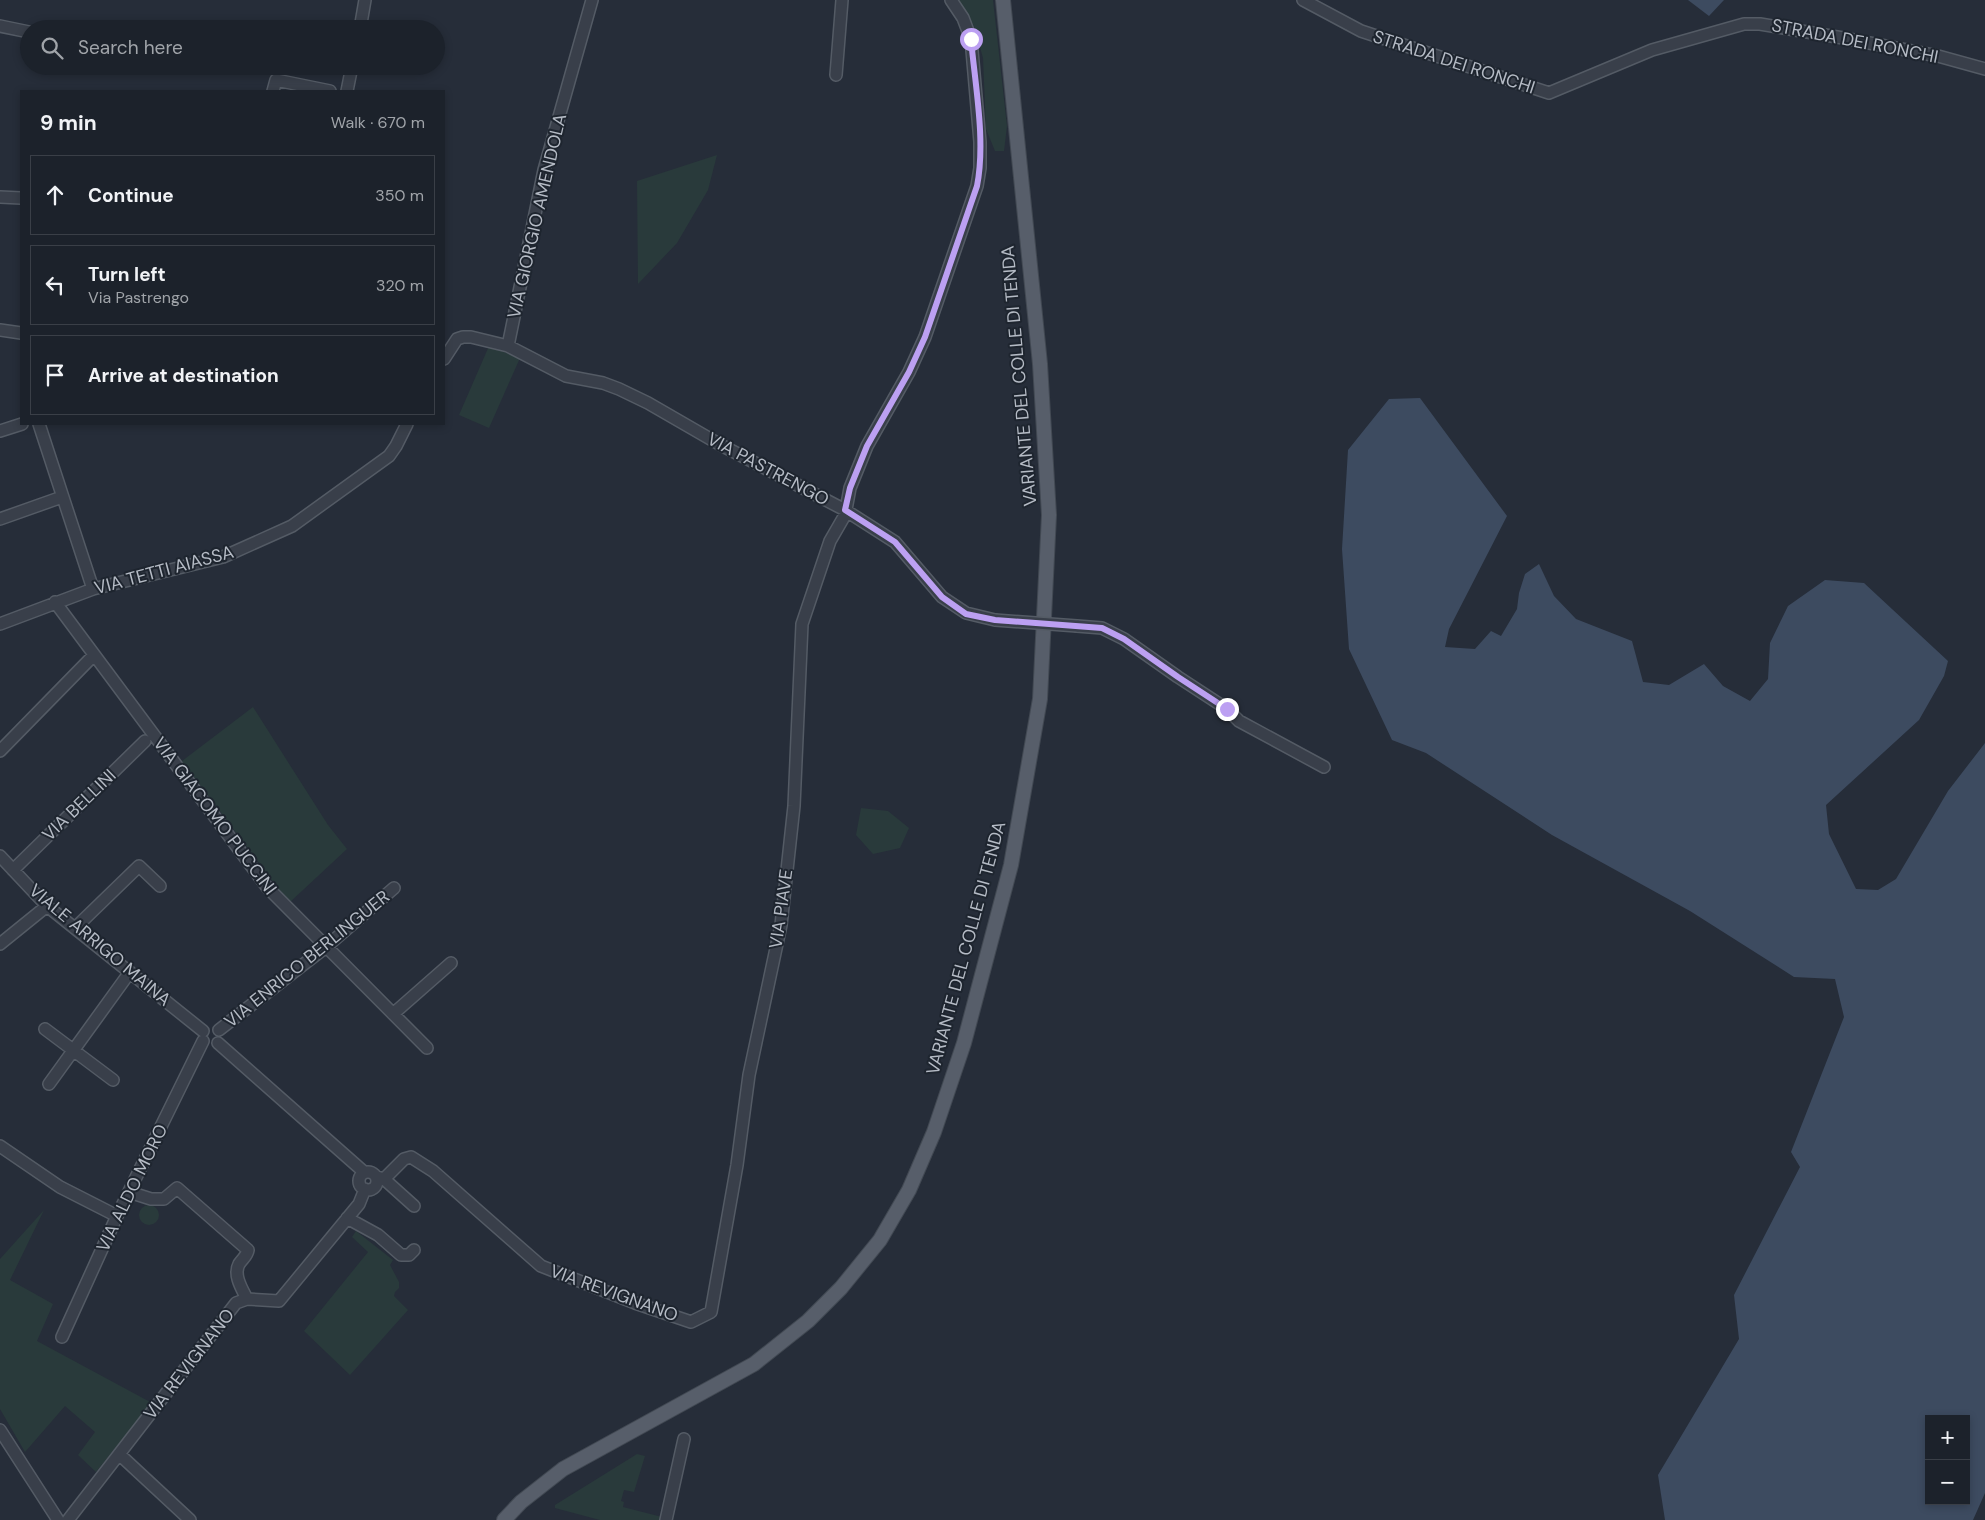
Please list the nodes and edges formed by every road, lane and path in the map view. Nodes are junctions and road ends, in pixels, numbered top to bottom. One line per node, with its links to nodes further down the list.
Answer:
1 (365, 0): 7 (street)
2 (592, 0): 20 (street, VIA GIORGIO AMENDOLA)
3 (842, 0): 12 (street)
4 (950, 0): 27 (street, VIA PIAVE)
5 (1003, 0): 74 (main road, VARIANTE DEL COLLE DI TENDA)
6 (1303, 0): 10 (street, STRADA DEI RONCHI)
7 (362, 20)
8 (0, 26): 9 (street)
9 (20, 30)
10 (1985, 69)
11 (350, 75): 15 (street)
12 (836, 75)
13 (273, 90): 14 (street)
14 (325, 90)
15 (347, 90)
16 (0, 197): 17 (street)
17 (20, 201)
18 (0, 330): 19 (street)
19 (20, 333)
20 (508, 346): 21 (street); 27 (street, VIA PASTRENGO)
21 (445, 357)
22 (20, 425): 25 (street)
23 (39, 425): 26 (street)
24 (406, 425): 29 (street, VIA TETTI AIASSA)
25 (0, 431)
26 (62, 497): 28 (street); 29 (street)
27 (845, 510): 35 (street, VIA PASTRENGO, bridge); 65 (street, VIA PIAVE)
28 (0, 519)
29 (93, 589): 30 (street, VIA TETTI AIASSA)
30 (55, 602): 31 (street, VIA TETTI AIASSA); 32 (street, VIA GIACOMO PUCCINI)
31 (0, 624)
32 (94, 655): 34 (street); 43 (street, VIA GIACOMO PUCCINI)
33 (145, 741): 37 (street, VIA BELLINI)
34 (0, 751)
35 (1324, 767)
36 (0, 856): 37 (street, VIALE ARRIGO MAINA)
37 (13, 870): 40 (street, VIALE ARRIGO MAINA)
38 (160, 886): 41 (street)
39 (394, 888): 43 (street, VIA ENRICO BERLINGUER)
40 (47, 906): 41 (street, VIALE ARRIGO MAINA); 42 (street)
41 (75, 928): 45 (street, VIALE ARRIGO MAINA)
42 (0, 944)
43 (326, 947): 46 (street, VIA GIACOMO PUCCINI); 48 (street, VIA ENRICO BERLINGUER)
44 (451, 963): 46 (street)
45 (130, 972): 49 (street, VIALE ARRIGO MAINA); 52 (street)
46 (393, 1014): 51 (street, VIA GIACOMO PUCCINI)
47 (45, 1029): 52 (street)
48 (219, 1030): 49 (street); 50 (street)
49 (203, 1036): 50 (street); 59 (street, VIA ALDO MORO)
50 (218, 1043): 56 (street)
51 (427, 1048)
52 (74, 1051): 53 (street); 54 (street)
53 (113, 1080)
54 (49, 1084)
55 (0, 1146): 61 (street)
56 (364, 1172): 57 (street); 58 (street)
57 (381, 1178): 58 (street, VIA REVIGNANO); 60 (street); 65 (street, VIA REVIGNANO)
58 (365, 1189): 62 (street, VIA REVIGNANO)
59 (129, 1192): 61 (street, VIA ALDO MORO); 64 (street)
60 (414, 1206)
61 (117, 1216): 66 (street, VIA ALDO MORO)
62 (347, 1218): 63 (street); 64 (street, VIA REVIGNANO)
63 (414, 1250)
64 (247, 1299): 70 (street, VIA REVIGNANO)
65 (711, 1312)
66 (62, 1337)
67 (0, 1430): 69 (street)
68 (684, 1439): 75 (street)
69 (4, 1446): 71 (street)
70 (119, 1454): 72 (street, VIA REVIGNANO); 73 (street)
71 (58, 1520)
72 (68, 1520)
73 (190, 1520)
74 (504, 1520)
75 (666, 1520)

